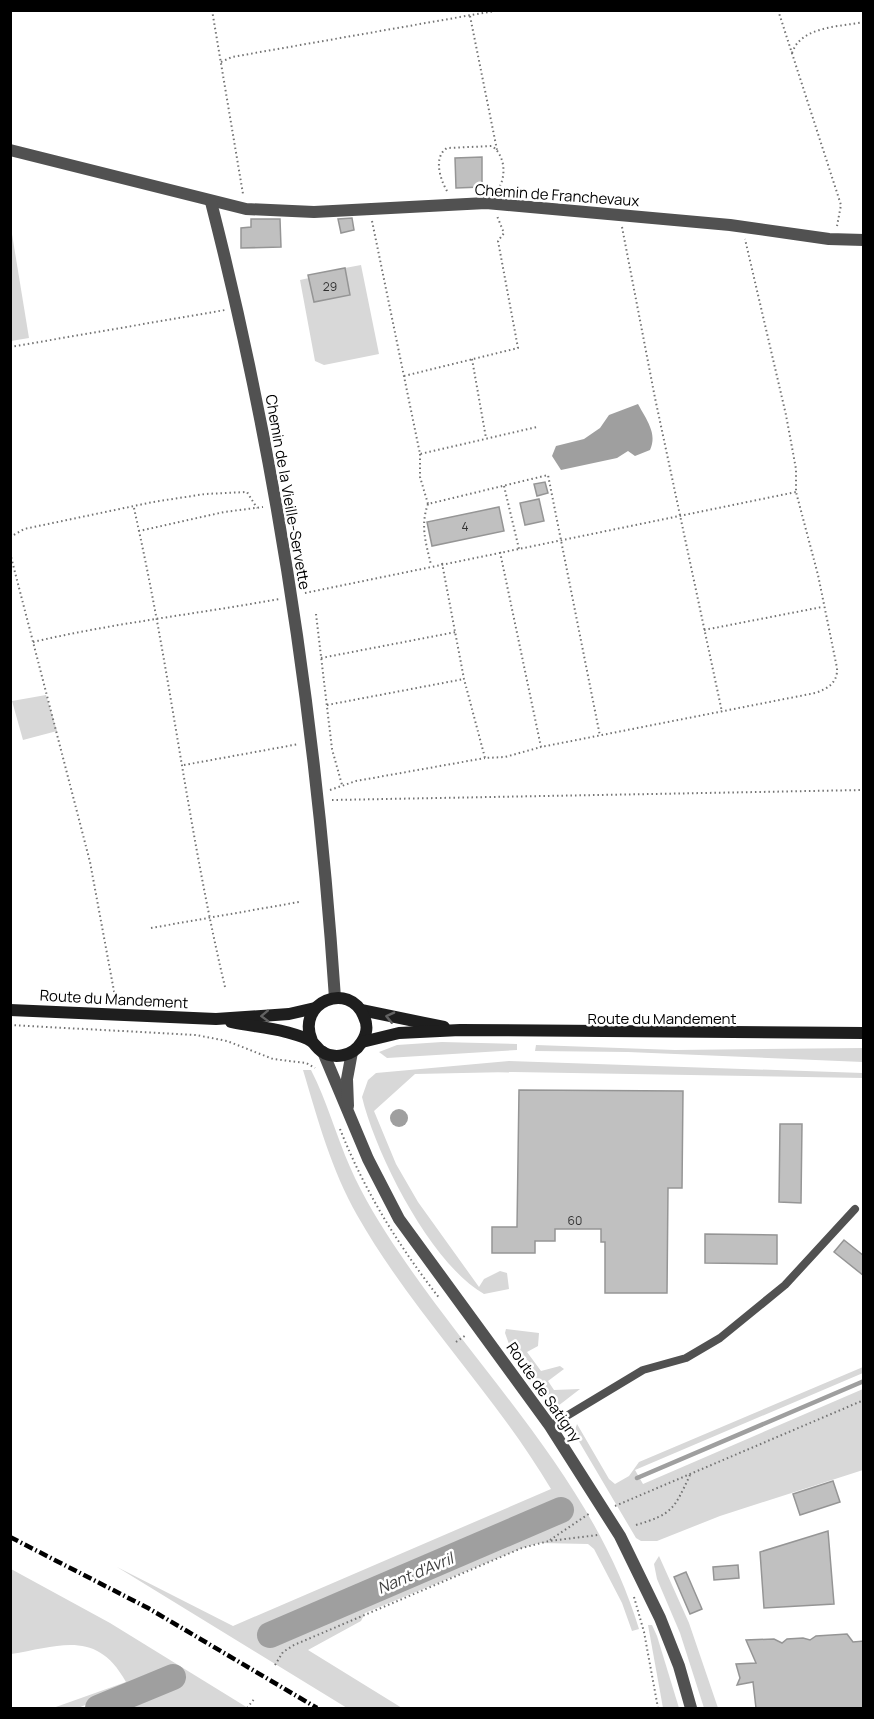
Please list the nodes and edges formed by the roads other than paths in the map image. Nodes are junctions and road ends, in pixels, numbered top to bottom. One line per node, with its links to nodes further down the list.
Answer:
1 (10, 150): 2 (street)
2 (212, 202): 3 (street, Chemin de Franchevaux); 4 (street, Chemin de la Vieille-Servette)
3 (864, 240)
4 (335, 998): 5 (main road); 7 (main road)
5 (315, 1008): 8 (main road, Route du Mandement, one-way to 8); 11 (main road)
6 (10, 1010): 8 (main road, Route du Mandement)
7 (362, 1010): 9 (main road, Route du Mandement, one-way to 7); 12 (main road)
8 (216, 1019): 11 (main road, Route du Mandement)
9 (460, 1030): 10 (main road, Route du Mandement); 12 (main road, Route du Mandement)
10 (864, 1033)
11 (312, 1041): 13 (main road)
12 (362, 1042): 14 (main road)
13 (323, 1052): 14 (main road); 15 (street, Route de Satigny)
14 (352, 1052): 15 (street, Route de Satigny)
15 (348, 1107): 17 (street, Route de Satigny)
16 (855, 1209): 17 (lane)
17 (550, 1426): 18 (street, Route de Satigny)
18 (691, 1708)

